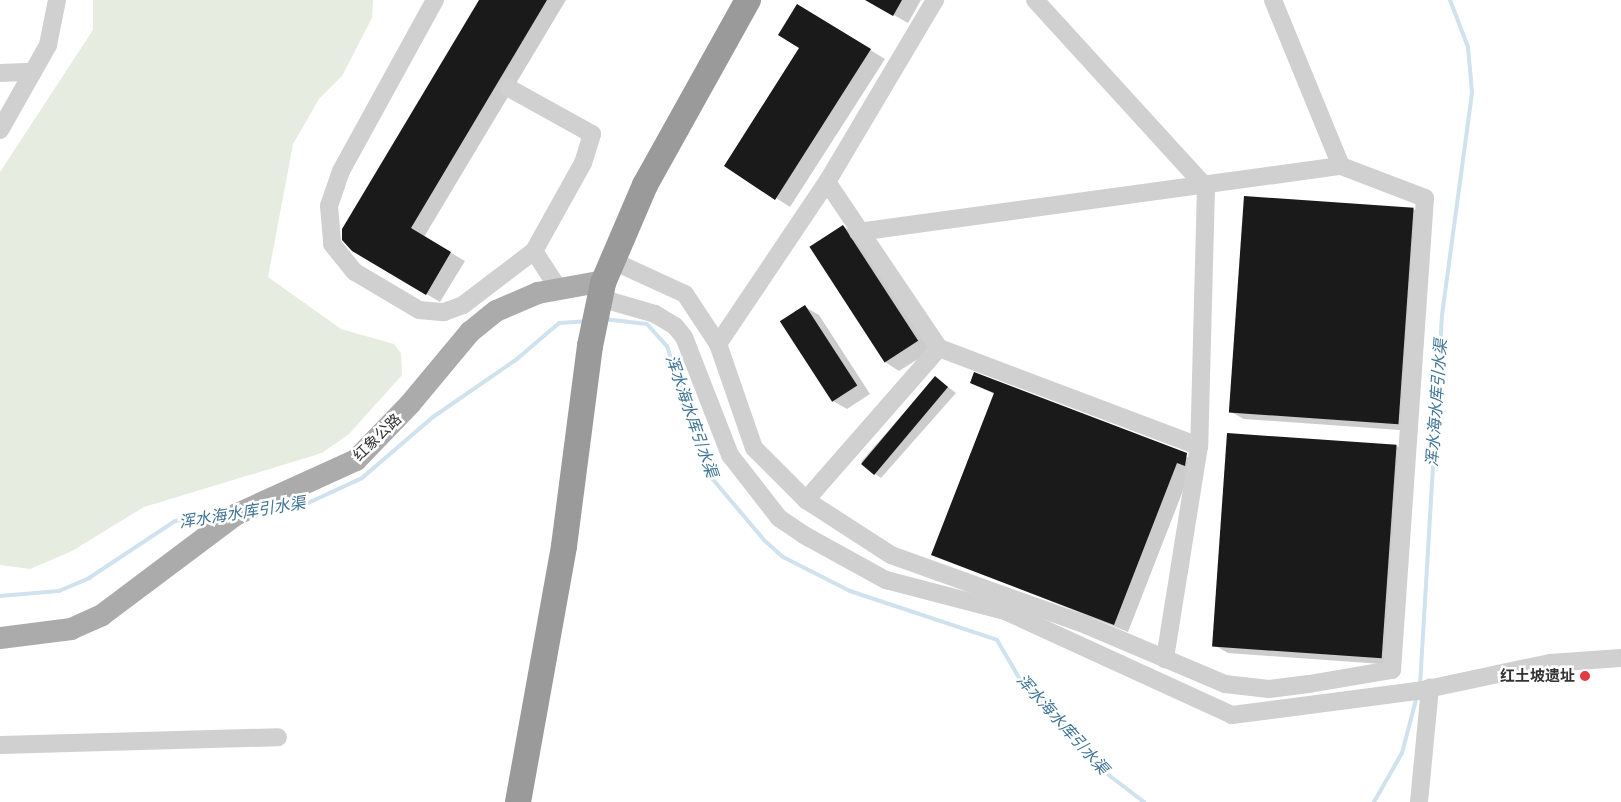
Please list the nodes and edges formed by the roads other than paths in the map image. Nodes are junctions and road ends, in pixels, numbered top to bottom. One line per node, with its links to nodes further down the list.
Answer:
1 (57, 0): 7 (street)
2 (435, 0): 15 (street)
3 (748, 0): 16 (highway)
4 (935, 0): 12 (street)
5 (1035, 0): 13 (street)
6 (1273, 0): 11 (street)
7 (33, 72): 8 (street); 10 (street)
8 (0, 73)
9 (509, 88): 15 (street)
10 (2, 120)
11 (1341, 166): 13 (street); 24 (street)
12 (827, 182): 14 (street); 18 (street)
13 (1206, 187): 14 (street); 20 (street)
14 (858, 232): 19 (street)
15 (534, 251): 17 (street)
16 (603, 287): 17 (main road, 红象公路); 18 (street); 25 (street); 28 (highway)
17 (558, 288): 22 (main road, 红象公路)
18 (718, 344): 21 (street)
19 (939, 348): 20 (street); 21 (street)
20 (1199, 446): 24 (street)
21 (806, 500): 24 (street)
22 (0, 638)
23 (1621, 658): 25 (street)
24 (1165, 659)
25 (1417, 691): 29 (street)
26 (278, 737): 27 (street)
27 (0, 745)
28 (518, 802)
29 (1419, 802)

